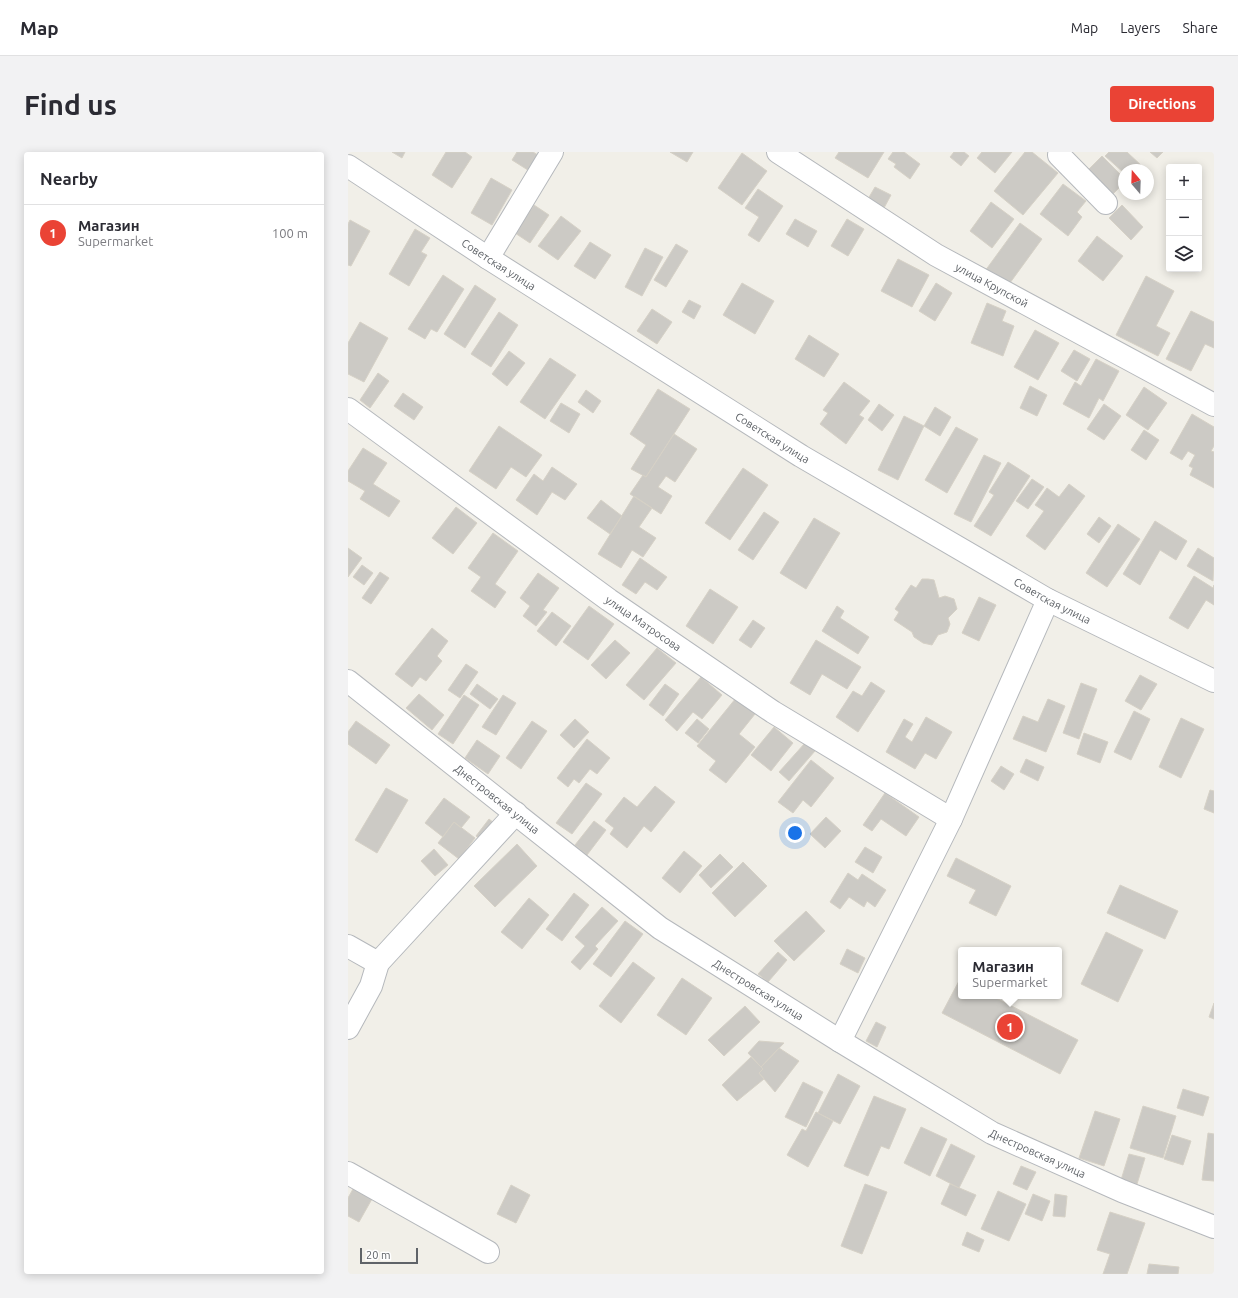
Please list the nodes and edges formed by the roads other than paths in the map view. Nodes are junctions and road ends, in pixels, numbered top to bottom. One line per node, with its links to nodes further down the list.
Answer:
1 (552, 152): 6 (street)
2 (778, 152): 7 (street, улица Крупской)
3 (1058, 153): 5 (street)
4 (348, 166): 6 (street, Советская улица)
5 (1106, 203)
6 (488, 258): 9 (street, Советская улица)
7 (1214, 405)
8 (348, 409): 13 (street, улица Матросова)
9 (1048, 600): 11 (street, Советская улица); 13 (street)
10 (348, 681): 12 (street, Днестровская улица)
11 (1214, 681)
12 (516, 813): 15 (street); 17 (street, Днестровская улица)
13 (952, 819): 17 (street)
14 (348, 946): 15 (street)
15 (378, 963): 16 (street)
16 (348, 1028)
17 (840, 1042): 19 (street, Днестровская улица)
18 (348, 1173): 20 (street)
19 (1214, 1226)
20 (488, 1252)

